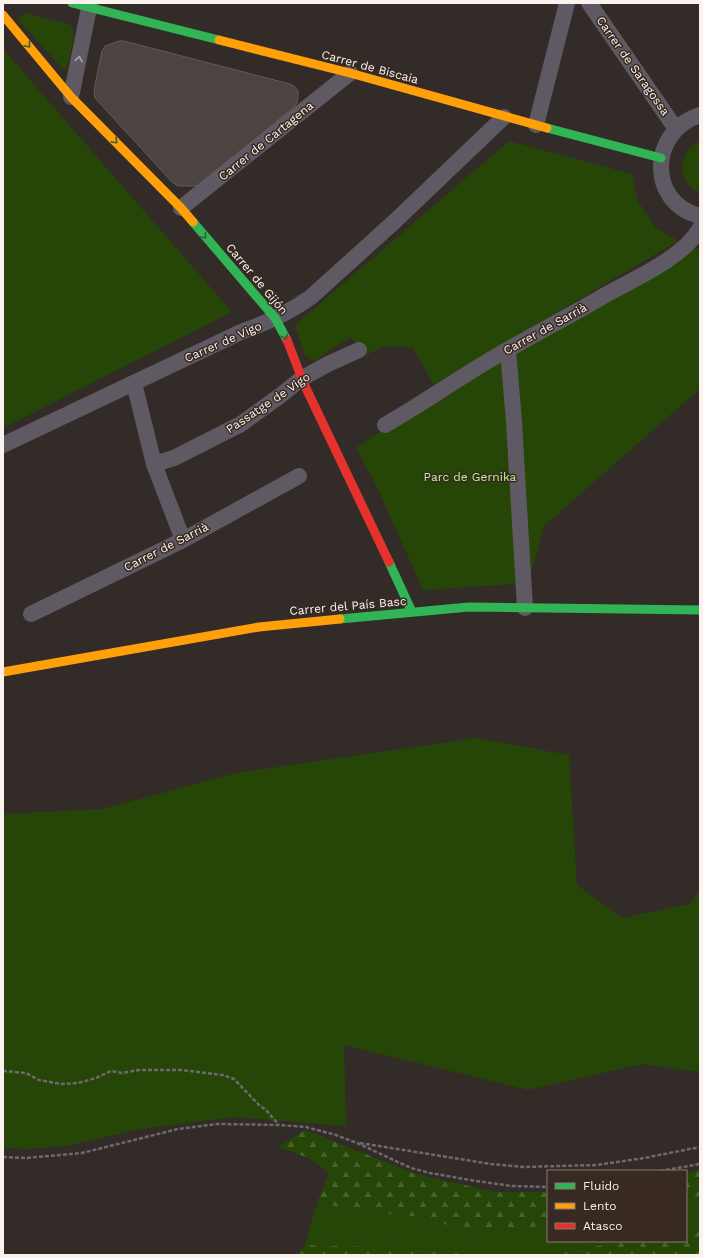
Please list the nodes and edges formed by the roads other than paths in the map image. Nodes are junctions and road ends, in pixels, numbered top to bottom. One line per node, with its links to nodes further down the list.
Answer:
1 (72, 3): 4 (street, Carrer de Biscaia)
2 (567, 3): 10 (street)
3 (589, 3): 11 (street, Carrer de Saragossa)
4 (90, 5): 6 (street, Carrer de Biscaia); 7 (street, one-way to 4)
5 (3, 15): 7 (street, Carrer de Gijón, one-way to 7)
6 (350, 73): 9 (street, Carrer de Biscaia); 13 (street, Carrer de Cartagena)
7 (71, 97): 13 (street, Carrer de Gijón, one-way to 13)
8 (700, 112): 11 (street)
9 (504, 117): 10 (street, Carrer de Biscaia); 16 (street, Carrer de Vigo)
10 (536, 125): 12 (street, Carrer de Biscaia)
11 (676, 129): 12 (street)
12 (661, 158): 14 (street)
13 (181, 208): 16 (street, Carrer de Gijón, one-way to 16)
14 (700, 216)
15 (698, 236): 18 (street, Carrer de Sarrià)
16 (275, 318): 19 (street, Carrer de Gijón, one-way to 19); 20 (street, Carrer de Vigo)
17 (359, 350): 19 (street, Passatge de Vigo)
18 (508, 350): 21 (street, Carrer de Sarrià); 26 (street)
19 (301, 379): 23 (street, Passatge de Vigo); 28 (street, Carrer de Gijón)
20 (134, 383): 22 (street, Carrer de Vigo); 23 (street)
21 (385, 425)
22 (3, 445)
23 (154, 464): 25 (street)
24 (299, 476): 25 (street, Carrer de Sarrià)
25 (183, 540): 29 (street, Carrer de Sarrià)
26 (525, 608): 27 (street, Carrer del País Basc); 28 (street, Carrer del País Basc)
27 (700, 610)
28 (412, 612): 30 (street, Carrer del País Basc)
29 (31, 614)
30 (3, 672)

